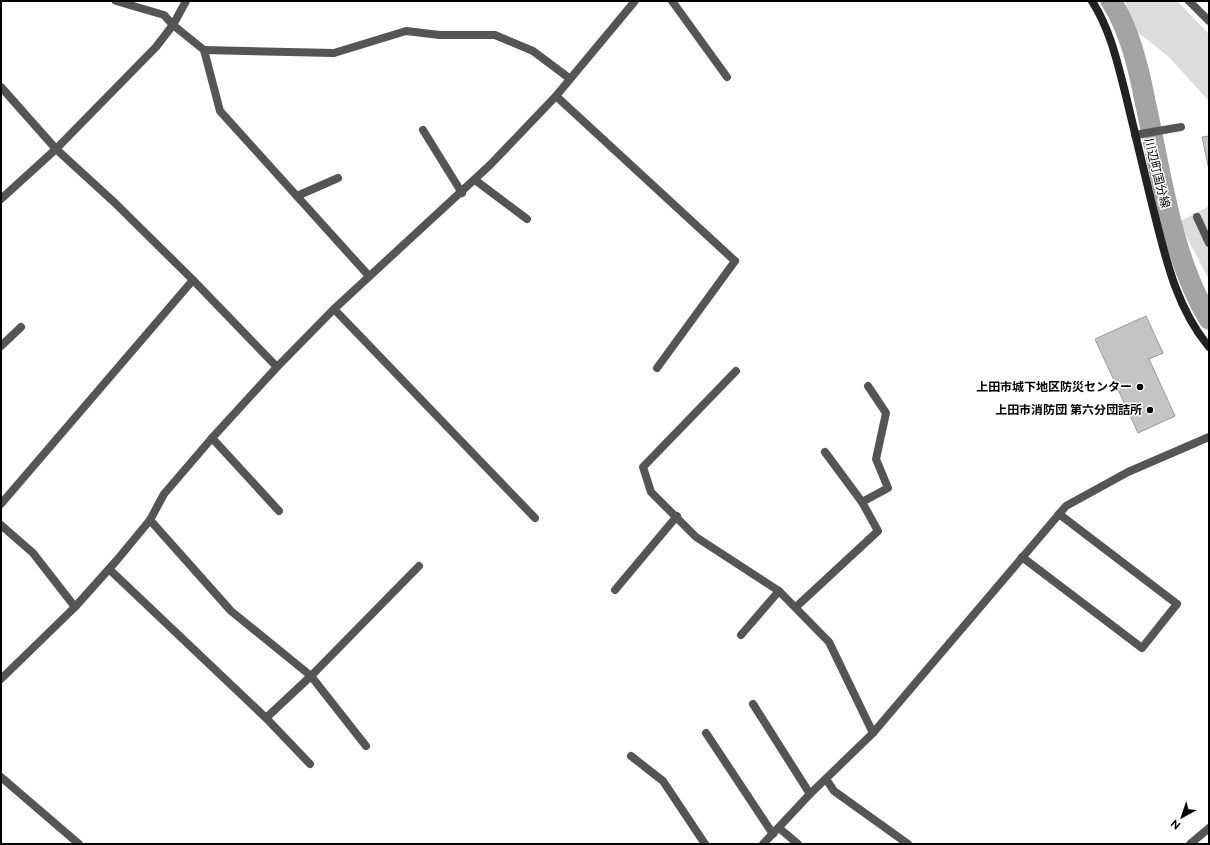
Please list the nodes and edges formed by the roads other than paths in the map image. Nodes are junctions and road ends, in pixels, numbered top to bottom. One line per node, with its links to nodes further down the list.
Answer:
1 (116, 1): 8 (street)
2 (186, 1): 8 (street)
3 (635, 1): 11 (street)
4 (672, 1): 10 (street)
5 (1092, 1): 16 (street, 川辺町国分線)
6 (1189, 1): 7 (street)
7 (1209, 21)
8 (173, 25): 9 (street); 17 (street)
9 (204, 50): 11 (street); 21 (street)
10 (727, 77)
11 (569, 78): 13 (street)
12 (1, 87): 17 (street)
13 (556, 96): 19 (street); 33 (street)
14 (1180, 127): 16 (street)
15 (423, 130): 20 (street)
16 (1135, 135): 31 (street, 川辺町国分線)
17 (56, 149): 22 (street); 27 (street)
18 (338, 178): 21 (street)
19 (475, 180): 20 (street); 24 (street)
20 (462, 193): 26 (street)
21 (296, 196): 26 (street)
22 (1, 199)
23 (1197, 217): 25 (street)
24 (527, 220)
25 (1209, 243)
26 (370, 276): 28 (street)
27 (193, 280): 32 (street); 40 (street)
28 (334, 309): 32 (street); 44 (street)
29 (21, 327): 30 (street)
30 (1, 346)
31 (1209, 346)
32 (277, 367): 37 (street)
33 (657, 368)
34 (736, 371): 43 (street)
35 (868, 386): 39 (street)
36 (1209, 437): 42 (street)
37 (212, 438): 41 (street); 45 (street)
38 (825, 452): 39 (street)
39 (862, 502): 53 (street)
40 (1, 504)
41 (279, 511)
42 (1059, 514): 47 (street); 47 (street)
43 (677, 516): 50 (street); 51 (street)
44 (535, 518)
45 (150, 520): 49 (street); 55 (street)
46 (1, 525): 52 (street)
47 (1022, 558): 60 (street)
48 (419, 566): 55 (street)
49 (109, 569): 52 (street); 58 (street)
50 (615, 590)
51 (779, 591): 53 (street); 54 (street)
52 (75, 607): 56 (street)
53 (796, 607): 60 (street)
54 (741, 635)
55 (311, 676): 58 (street); 61 (street)
56 (1, 680)
57 (753, 704): 66 (street)
58 (266, 718): 63 (street)
59 (706, 733): 68 (street)
60 (873, 734): 65 (street)
61 (366, 746)
62 (631, 756): 70 (street)
63 (310, 764)
64 (1, 777): 69 (street)
65 (826, 779): 66 (street); 73 (street)
66 (810, 794): 68 (street)
67 (1209, 828): 74 (street)
68 (776, 831): 71 (street); 72 (street)
69 (79, 844)
70 (705, 844)
71 (763, 844)
72 (798, 844)
73 (908, 844)
74 (1190, 844)

